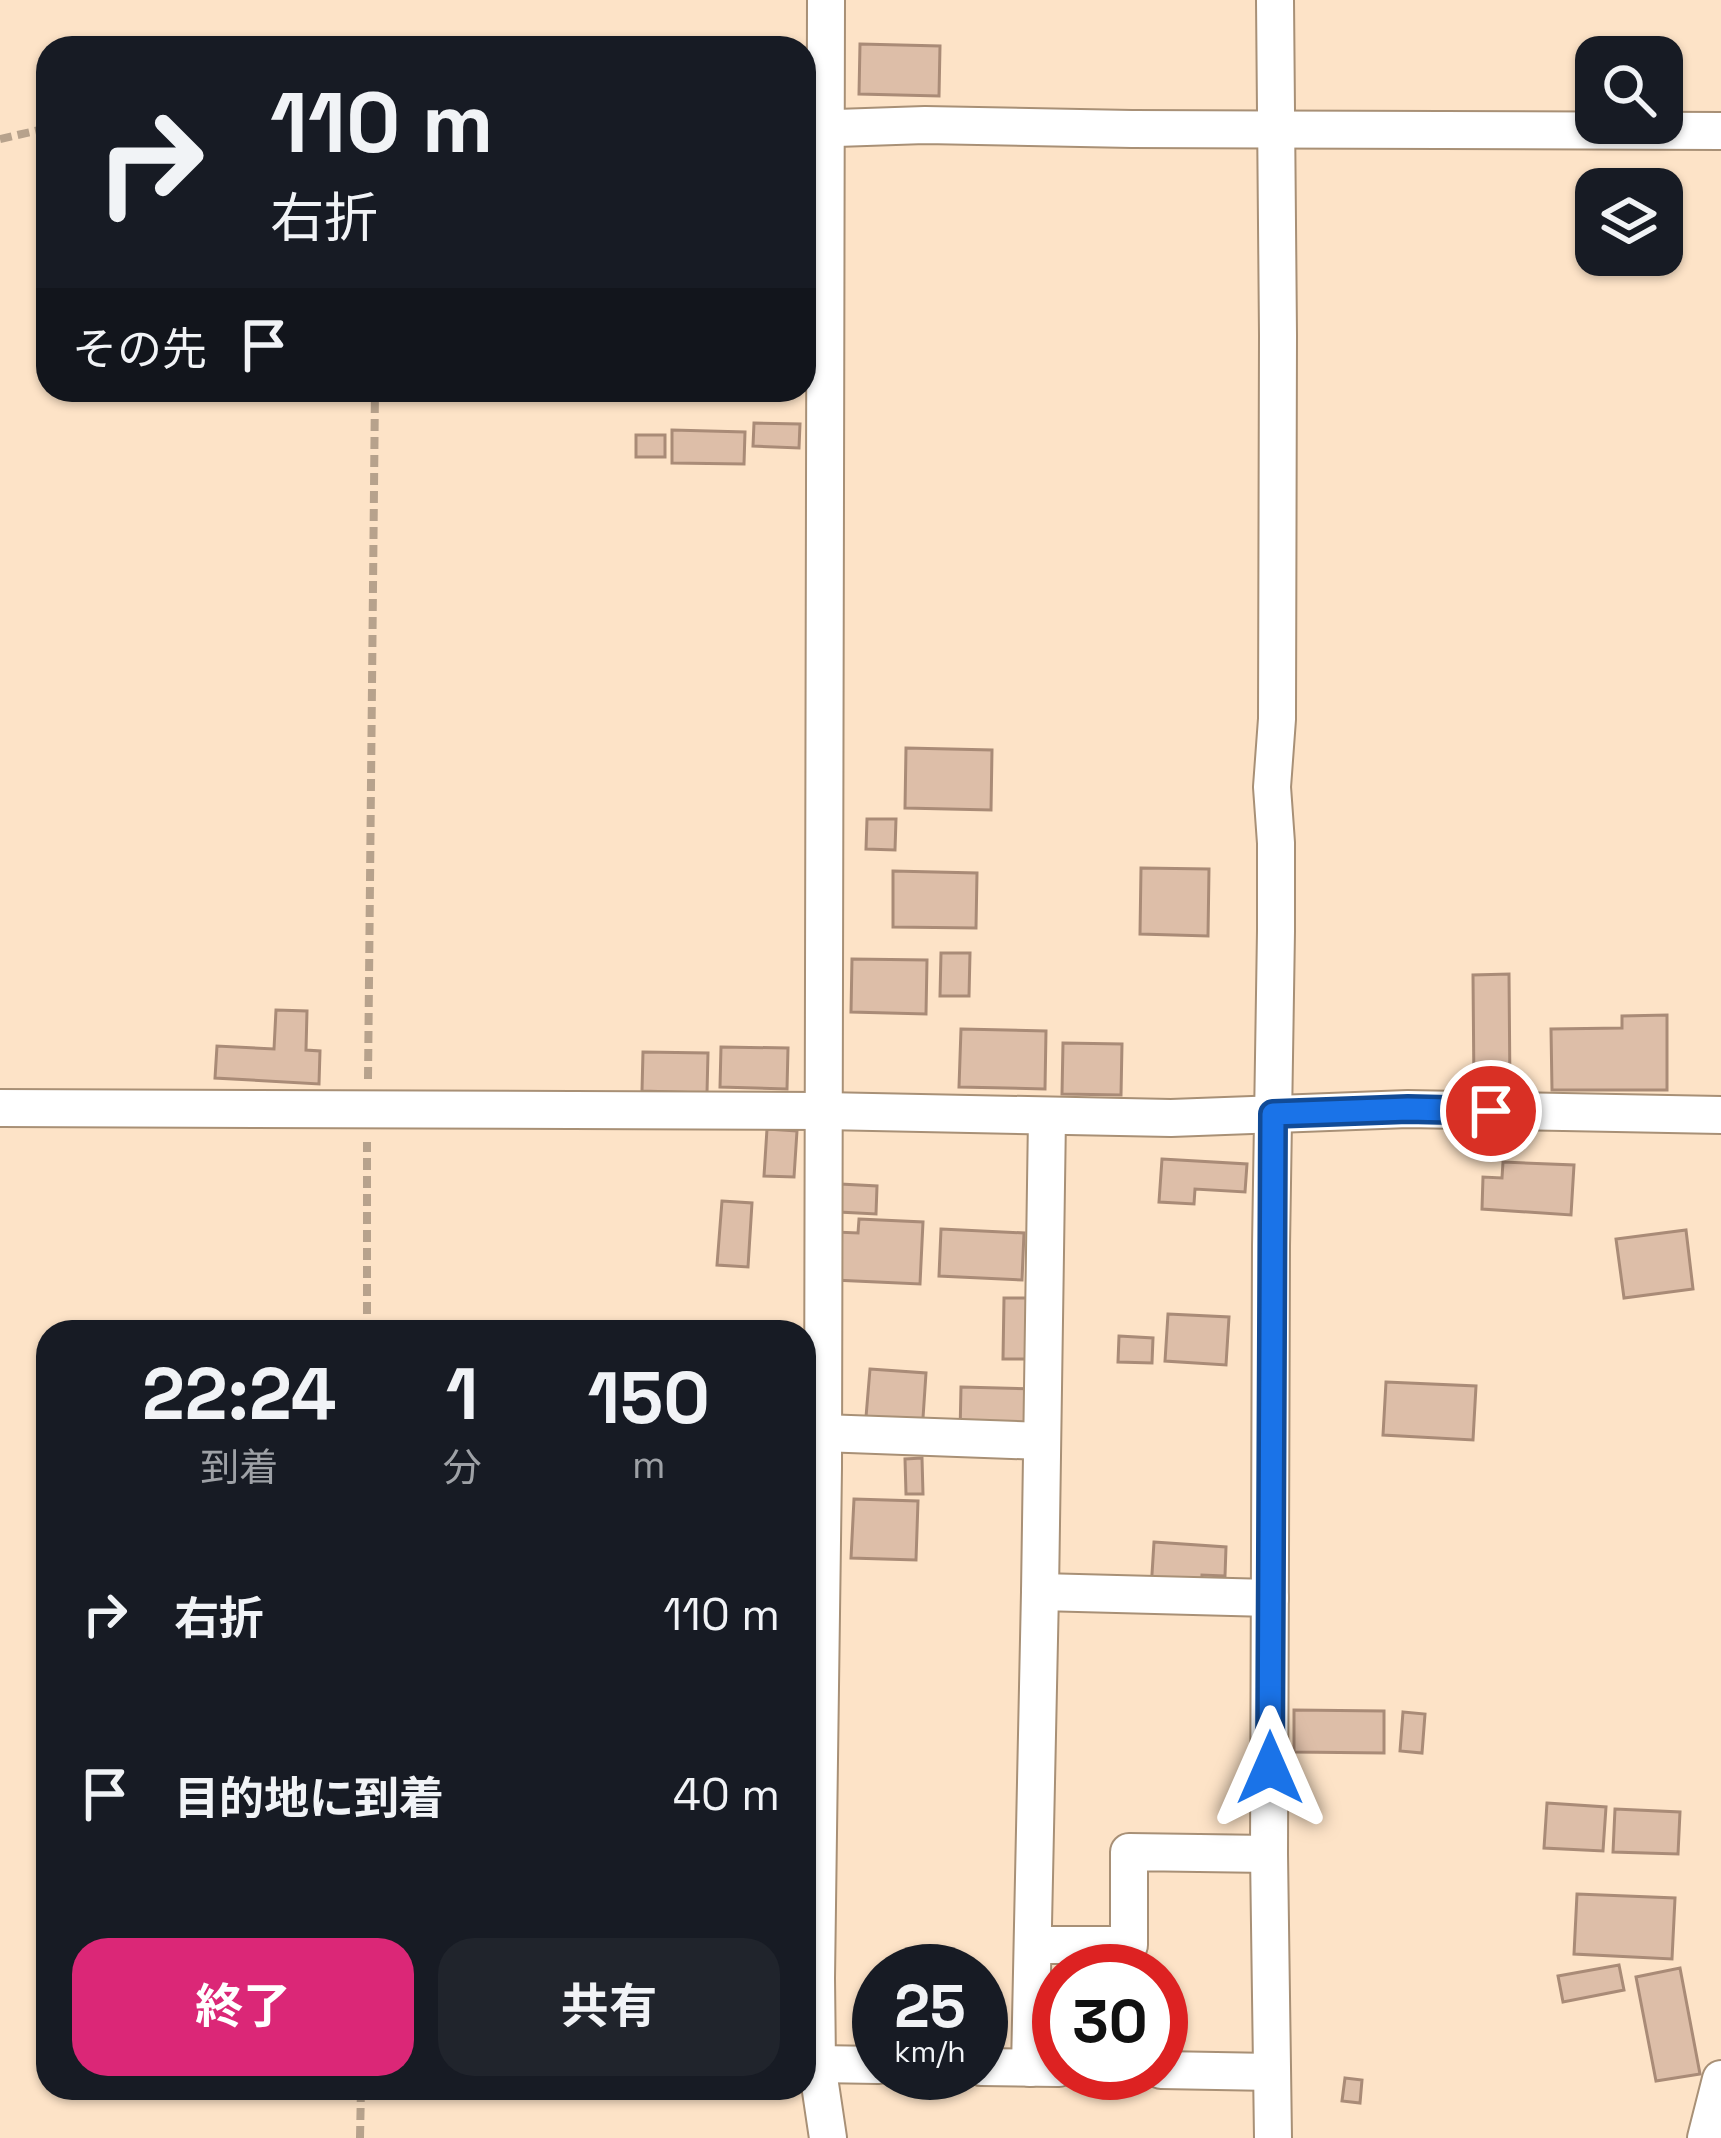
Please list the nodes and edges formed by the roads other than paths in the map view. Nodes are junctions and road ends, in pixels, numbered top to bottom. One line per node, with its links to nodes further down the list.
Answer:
1 (826, 0): 4 (street)
2 (1275, 0): 3 (street)
3 (1276, 128): 4 (street); 5 (street); 8 (street)
4 (816, 129): 7 (street)
5 (1721, 131)
6 (0, 1108): 7 (street)
7 (824, 1111): 10 (street); 11 (street)
8 (1273, 1114): 9 (street); 10 (street); 14 (street)
9 (1721, 1115)
10 (1047, 1117): 12 (street)
11 (822, 1433): 12 (street); 16 (street)
12 (1042, 1441): 13 (street)
13 (1040, 1592): 14 (street); 17 (street)
14 (1270, 1598): 15 (street)
15 (1269, 1854): 18 (street); 23 (street)
16 (816, 1900)
17 (1034, 1944)
18 (1129, 1944)
19 (816, 2021): 20 (street)
20 (817, 2064): 21 (street); 25 (street)
21 (852, 2065)
22 (1188, 2070): 23 (street)
23 (1272, 2072): 26 (street)
24 (1721, 2079): 27 (street)
25 (828, 2138)
26 (1273, 2138)
27 (1706, 2138)

